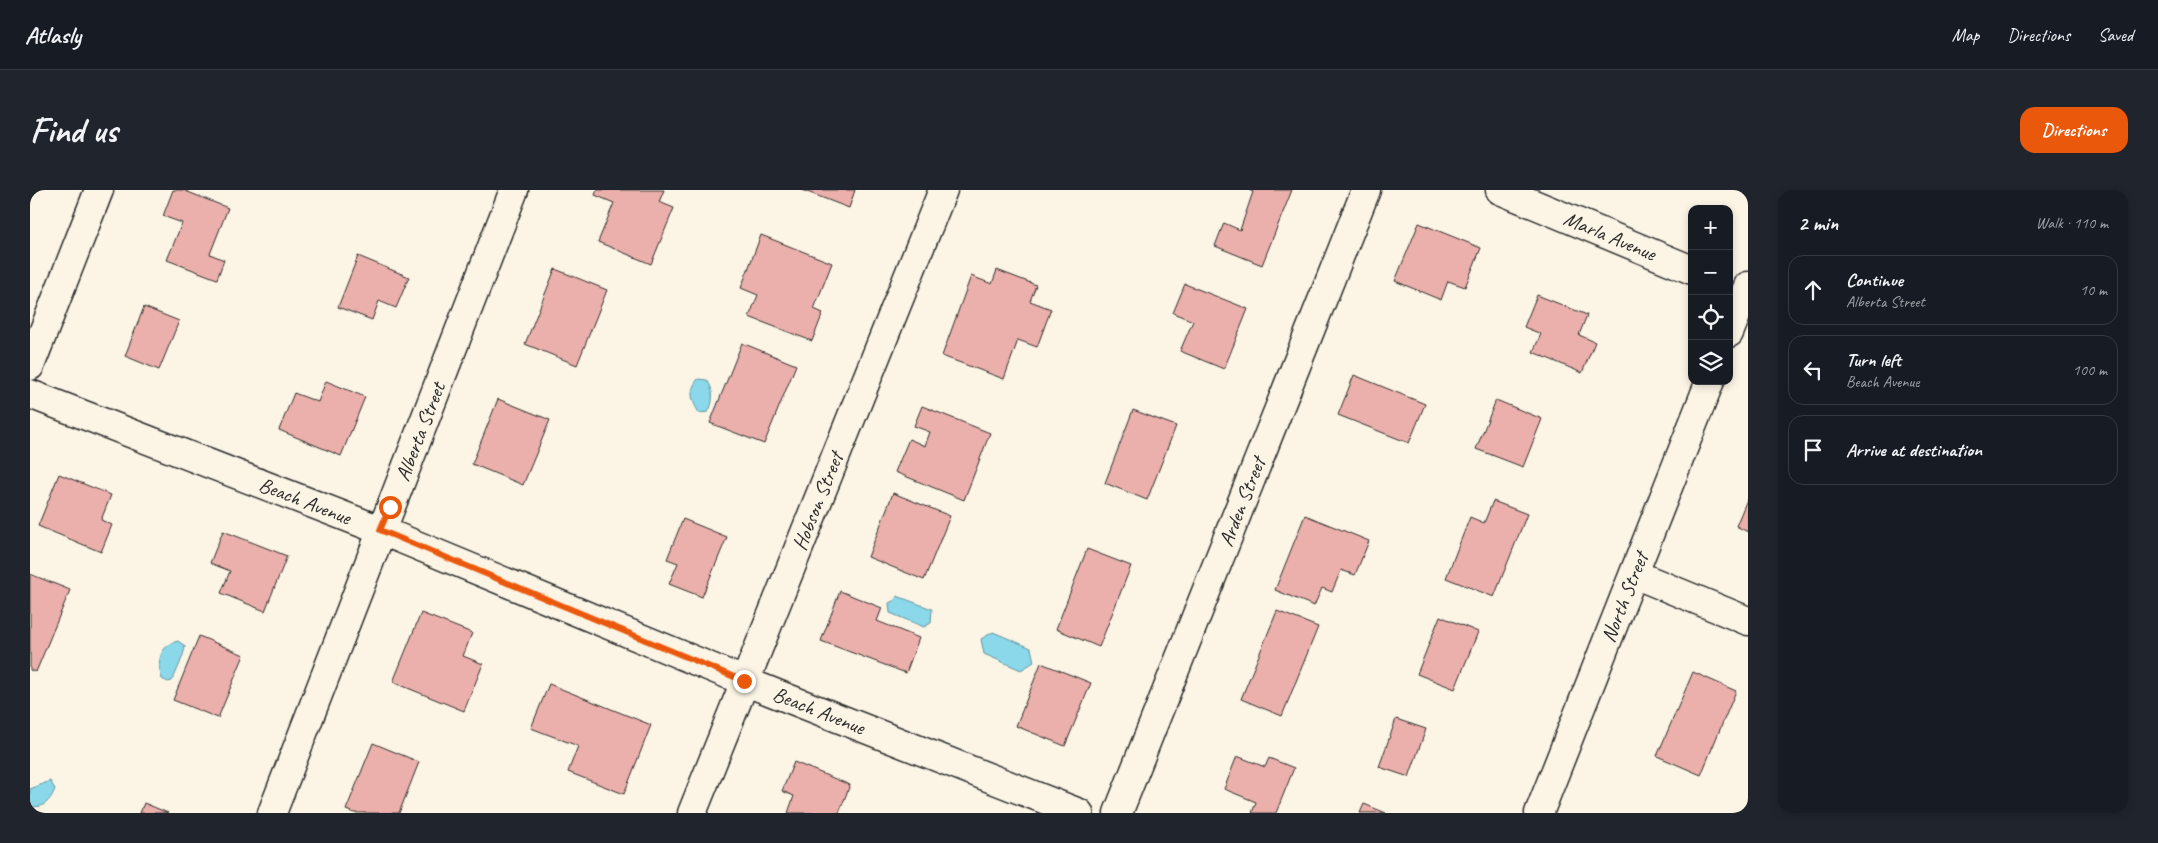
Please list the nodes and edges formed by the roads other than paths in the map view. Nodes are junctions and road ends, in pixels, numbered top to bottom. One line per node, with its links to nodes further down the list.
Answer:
1 (99, 190): 9 (street)
2 (514, 190): 12 (street, Alberta Street)
3 (943, 190): 15 (street, Hobson Street)
4 (1366, 190): 19 (street, Arden Street)
5 (1500, 190): 6 (street, Marla Avenue)
6 (1688, 268)
7 (1741, 288): 8 (street)
8 (1733, 318)
9 (30, 366)
10 (1708, 385): 13 (street, North Street)
11 (30, 394): 12 (street, Beach Avenue)
12 (380, 530): 15 (street, Beach Avenue); 16 (street, Alberta Street)
13 (1634, 574): 14 (street); 20 (street, North Street)
14 (1748, 621)
15 (744, 681): 17 (street, Hobson Street); 18 (street, Beach Avenue)
16 (272, 813)
17 (692, 813)
18 (1079, 813)
19 (1118, 813)
20 (1539, 813)

